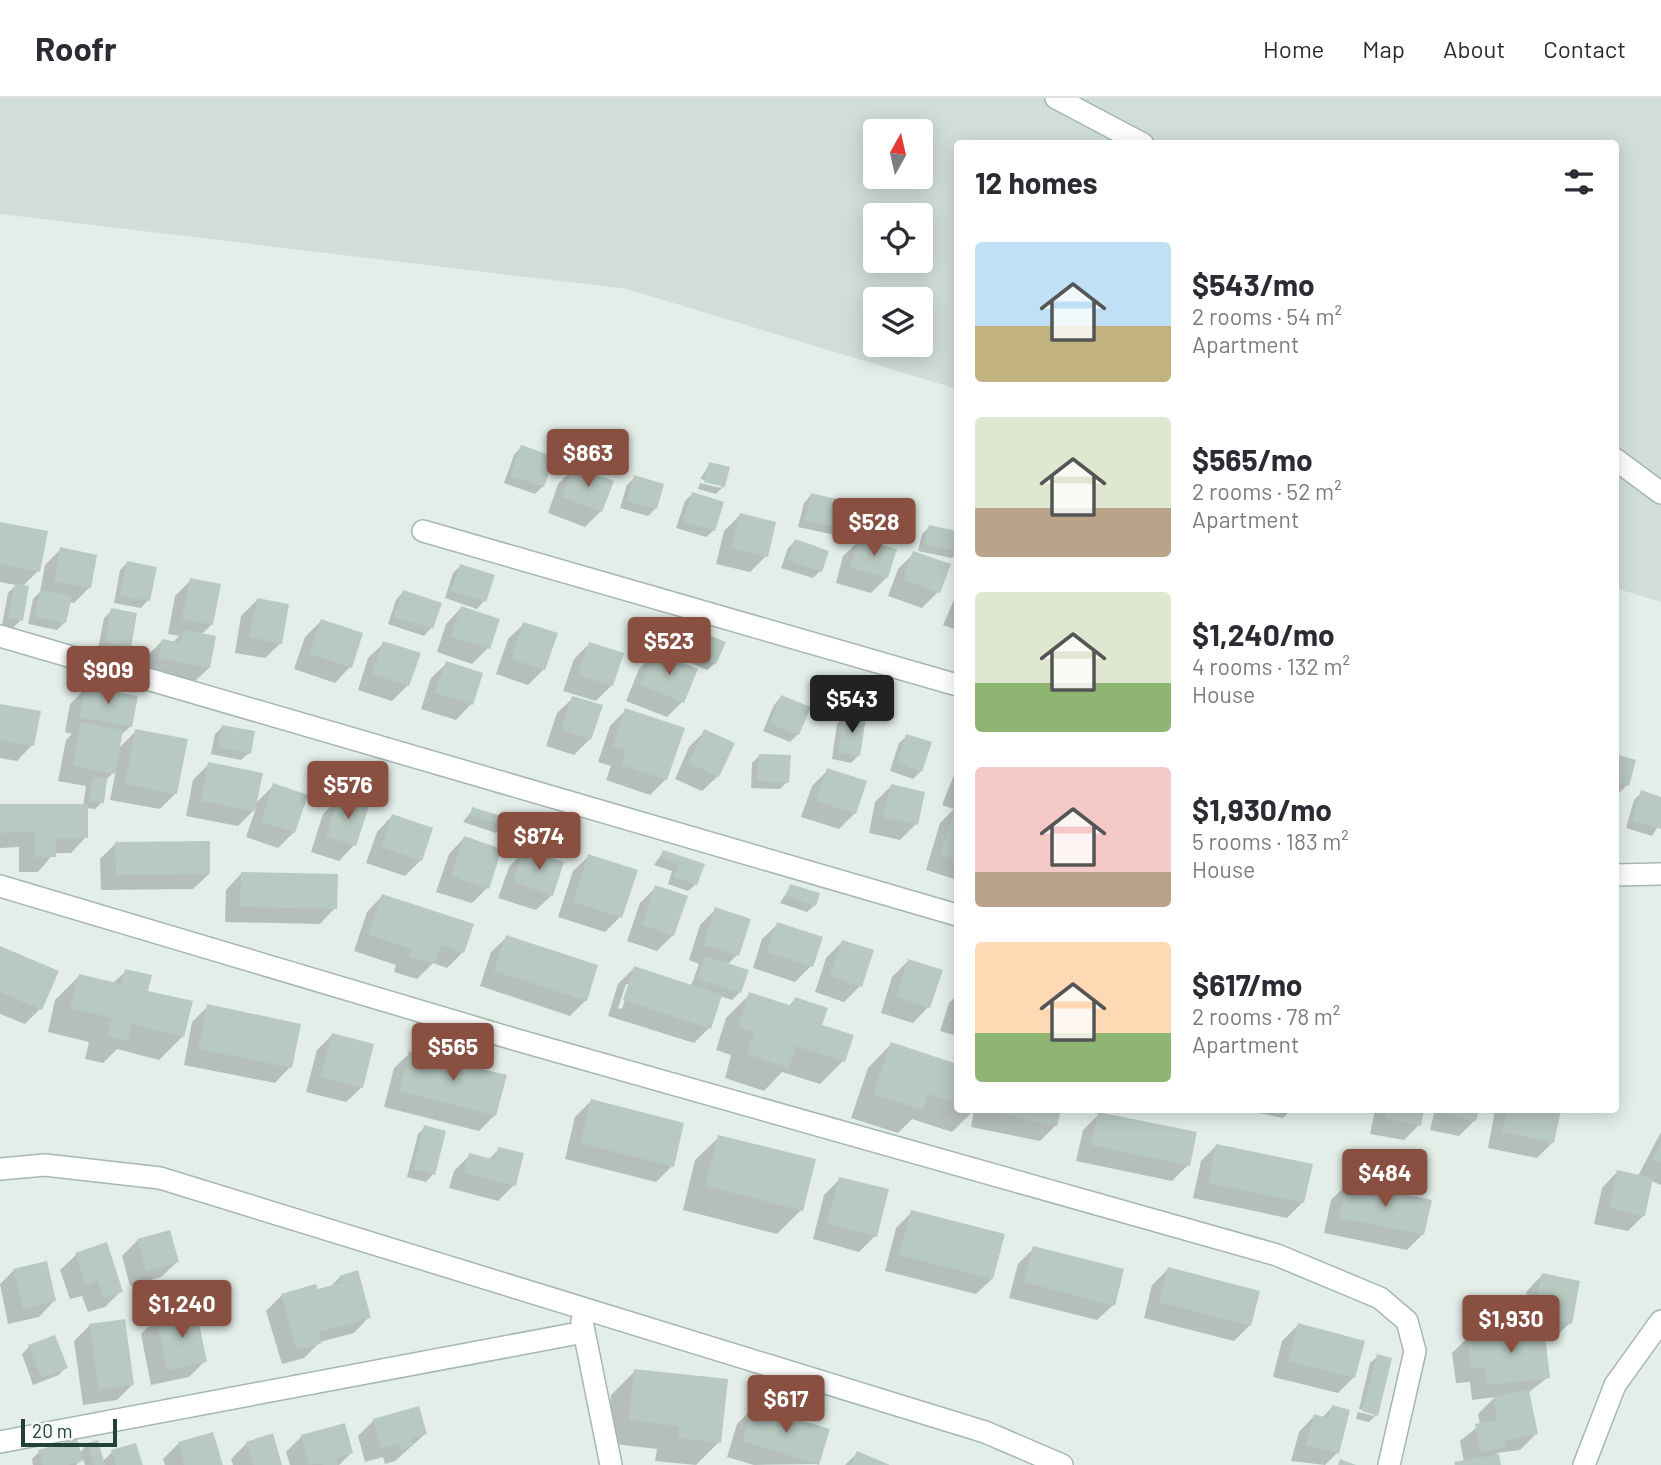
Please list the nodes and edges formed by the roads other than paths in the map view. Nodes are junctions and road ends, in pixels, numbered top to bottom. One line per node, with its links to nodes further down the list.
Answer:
1 (1056, 98): 2 (street)
2 (1135, 140)
3 (1619, 462): 4 (street)
4 (1661, 493)
5 (423, 531): 7 (street)
6 (0, 636): 11 (street)
7 (954, 684)
8 (1661, 874): 9 (street)
9 (1619, 875)
10 (0, 886): 19 (street)
11 (954, 914)
12 (0, 1169): 13 (street)
13 (579, 1308): 15 (street); 18 (street)
14 (1661, 1321): 20 (street)
15 (584, 1332): 16 (street); 17 (street)
16 (0, 1442)
17 (611, 1465)
18 (1062, 1465)
19 (1389, 1465)
20 (1584, 1465)

